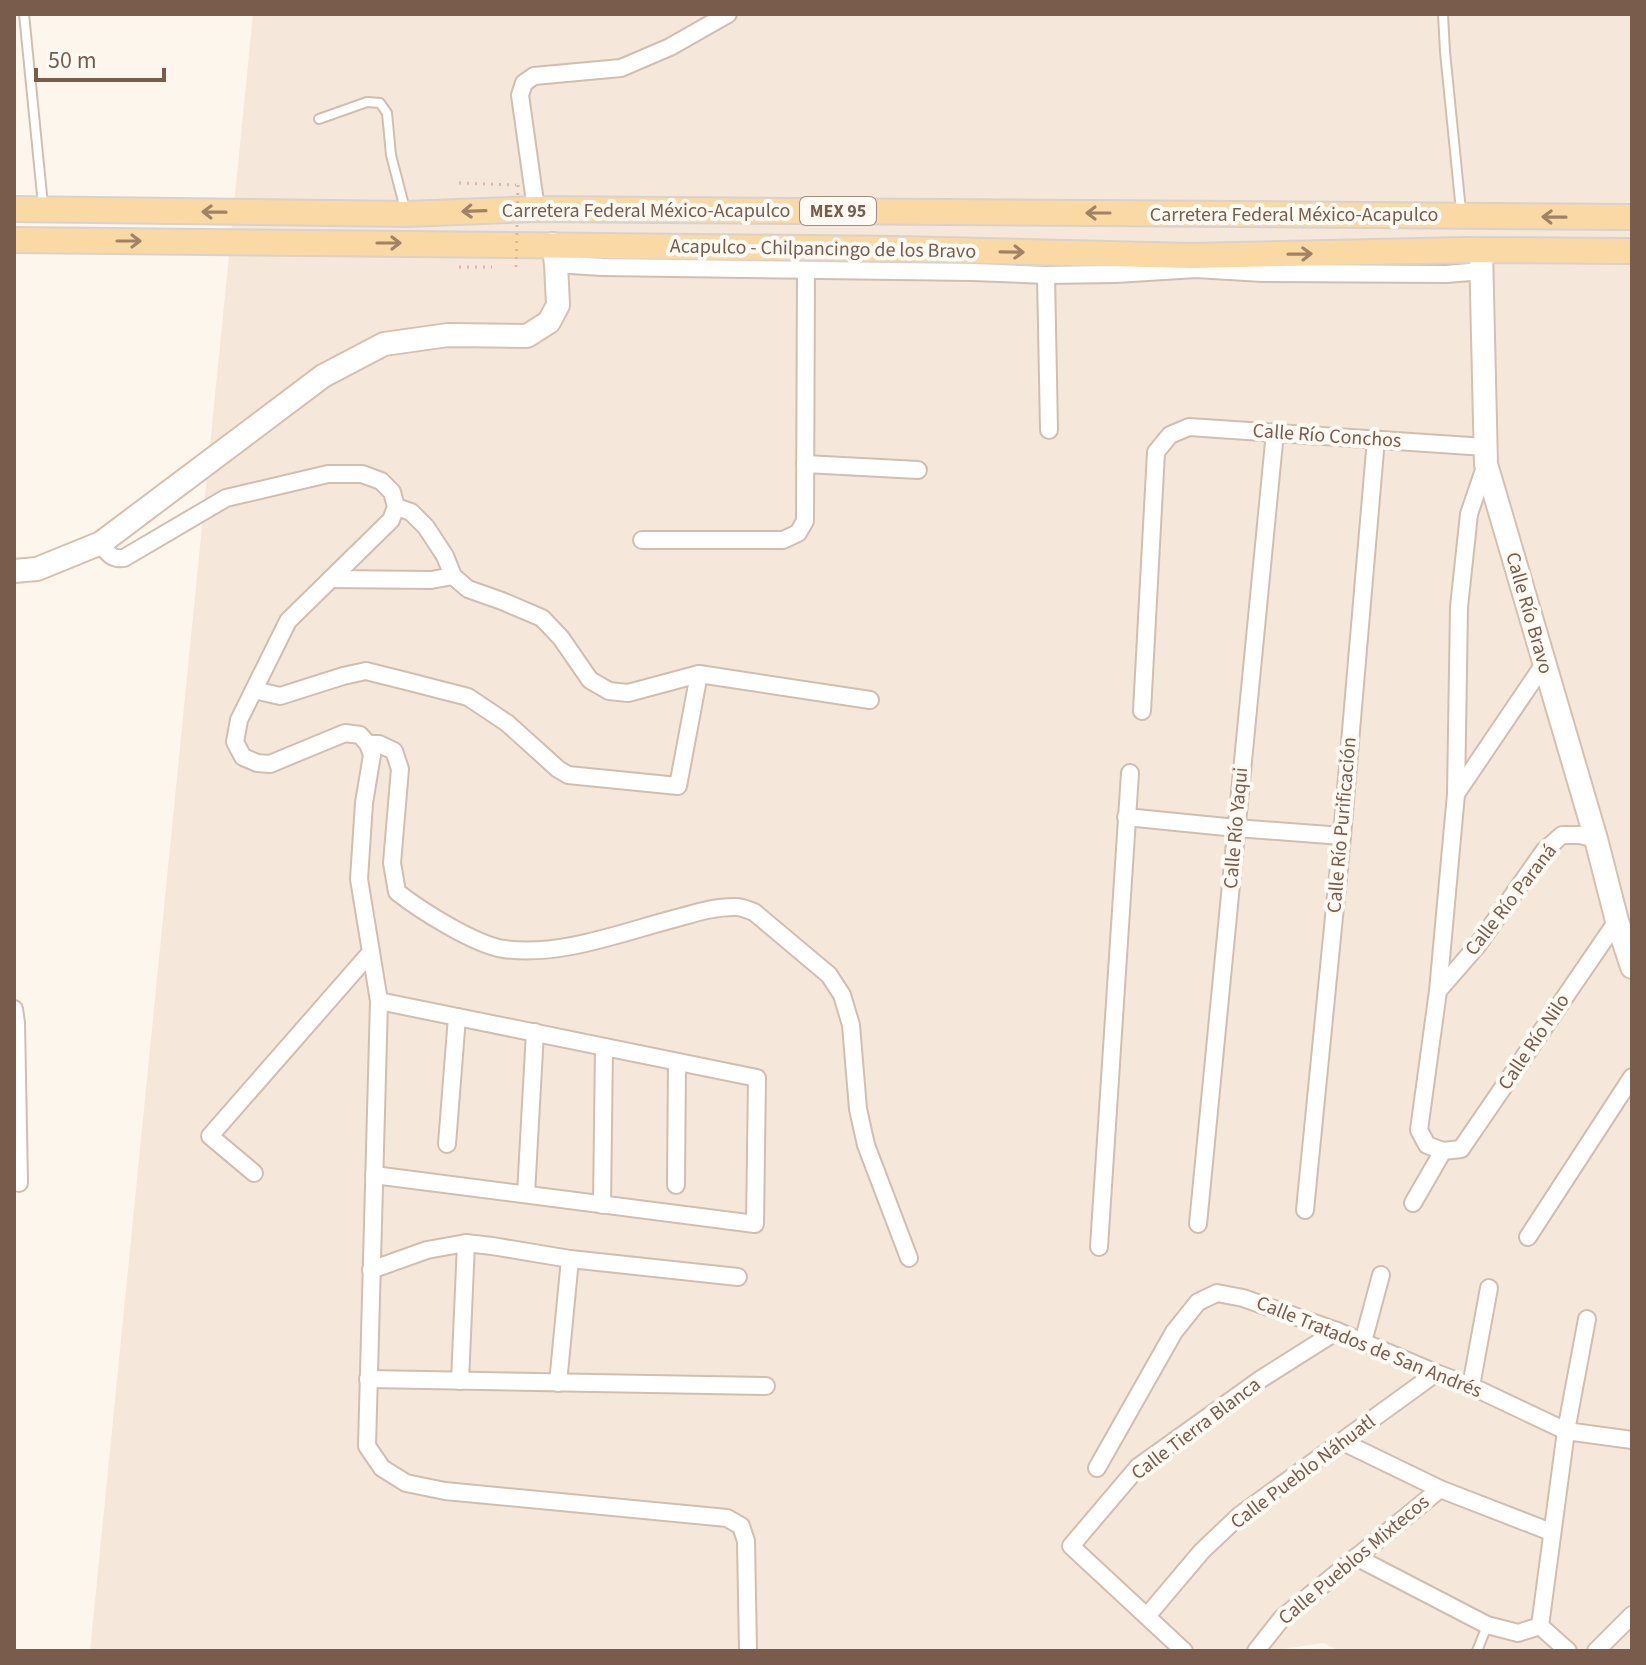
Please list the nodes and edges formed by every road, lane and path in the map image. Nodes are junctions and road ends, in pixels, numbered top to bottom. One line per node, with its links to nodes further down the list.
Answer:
1 (24, 14): 8 (lane)
2 (728, 14): 7 (street)
3 (1443, 14): 10 (lane)
4 (319, 119): 9 (lane)
5 (459, 183): 18 (path, bridge)
6 (14, 209): 8 (main road, MEX 95)
7 (536, 209): 9 (main road, Carretera Federal México-Acapulco / MEX 95, one-way to 9); 10 (main road, Carretera Federal México-Acapulco / MEX 95, one-way to 7)
8 (43, 210): 9 (main road, Carretera Federal México-Acapulco / MEX 95, one-way to 8)
9 (406, 214)
10 (1461, 216): 11 (main road, Carretera Federal México-Acapulco / MEX 95, one-way to 10)
11 (1632, 217)
12 (14, 240): 14 (main road, Acapulco - Chilpancingo de los Bravo / MEX 95, one-way to 14)
13 (1632, 251): 15 (main road, Acapulco - Chilpancingo de los Bravo / MEX 95)
14 (554, 254): 15 (main road, Acapulco - Chilpancingo de los Bravo / MEX 95, one-way to 15); 19 (street); 29 (street)
15 (1482, 260): 20 (street); 24 (street, Calle Río Bravo)
16 (459, 267): 17 (path)
17 (502, 267)
18 (516, 267)
19 (806, 270): 20 (street); 25 (street)
20 (1046, 275): 21 (street)
21 (1049, 430)
22 (1275, 432): 23 (street, Calle Río Conchos); 37 (street, Calle Río Conchos); 42 (street, Calle Río Yaqui)
23 (1376, 439): 24 (street, Calle Río Conchos); 43 (street, Calle Río Purificación)
24 (1486, 456): 33 (street, Calle Río Bravo); 40 (street)
25 (805, 464): 26 (street); 28 (street)
26 (918, 470)
27 (396, 507): 29 (street); 31 (street); 32 (street)
28 (642, 540)
29 (101, 543): 30 (street)
30 (14, 571)
31 (453, 576): 32 (street); 34 (street)
32 (331, 579): 35 (street)
33 (1544, 664): 40 (street); 44 (street, Calle Río Bravo)
34 (699, 674): 35 (street); 36 (street)
35 (254, 690): 38 (street)
36 (870, 700)
37 (1142, 711)
38 (368, 744): 46 (street); 70 (street)
39 (1130, 773): 41 (street)
40 (1456, 794): 48 (street)
41 (1126, 817): 42 (street); 69 (street)
42 (1236, 828): 43 (street); 66 (street, Calle Río Yaqui)
43 (1342, 836): 65 (street, Calle Río Purificación)
44 (1596, 839): 45 (street, Calle Río Bravo); 48 (street, Calle Río Paraná)
45 (1617, 921): 47 (street, Calle Río Bravo); 57 (street, Calle Río Nilo)
46 (371, 952): 49 (street); 58 (street)
47 (1632, 967)
48 (1438, 991): 57 (street)
49 (379, 1001): 51 (street); 59 (street)
50 (14, 1009): 60 (street)
51 (457, 1017): 52 (street); 56 (street)
52 (535, 1032): 53 (street); 62 (street)
53 (604, 1047): 54 (street); 64 (street)
54 (677, 1062): 61 (street); 64 (street)
55 (1632, 1077): 67 (street)
56 (447, 1144)
57 (1443, 1151): 63 (street)
58 (254, 1173)
59 (374, 1175): 62 (street); 72 (street)
60 (19, 1183)
61 (676, 1185)
62 (526, 1194): 64 (street)
63 (1413, 1203)
64 (602, 1205)
65 (1305, 1210)
66 (1198, 1224)
67 (1528, 1237)
68 (466, 1243): 71 (street); 72 (street); 81 (street)
69 (1099, 1247)
70 (909, 1258)
71 (570, 1259): 74 (street); 82 (street)
72 (371, 1270): 80 (street)
73 (1381, 1275): 78 (street)
74 (738, 1277)
75 (1489, 1288): 84 (street)
76 (1587, 1319): 85 (street)
77 (1337, 1331): 78 (street, Calle Tratados de San Andrés); 88 (street, Calle Tratados de San Andrés); 93 (street, Calle Tierra Blanca)
78 (1363, 1342): 79 (street, Calle Tratados de San Andrés)
79 (1436, 1373): 84 (street, Calle Tratados de San Andrés); 87 (street, Calle Pueblo Náhuatl)
80 (368, 1379): 81 (street); 96 (street)
81 (460, 1381): 82 (street)
82 (558, 1383): 83 (street)
83 (766, 1386)
84 (1471, 1386): 85 (street, Calle Tratados de San Andrés)
85 (1566, 1431): 86 (street, Calle Tratados de San Andrés); 90 (street)
86 (1632, 1440)
87 (1343, 1442): 89 (street); 93 (street, Calle Pueblo Náhuatl)
88 (1097, 1468)
89 (1440, 1489): 90 (street, Calle Pueblos Mixtecos); 91 (street, Calle Pueblos Mixtecos)
90 (1551, 1532): 95 (street)
91 (1356, 1557): 94 (street); 98 (street, Calle Pueblos Mixtecos)
92 (1632, 1615): 101 (street)
93 (1147, 1616): 97 (street)
94 (1487, 1625): 95 (street); 99 (lane)
95 (1540, 1626): 100 (street)
96 (748, 1651)
97 (1184, 1651)
98 (1256, 1651)
99 (1477, 1651)
100 (1568, 1651)
101 (1596, 1651)

